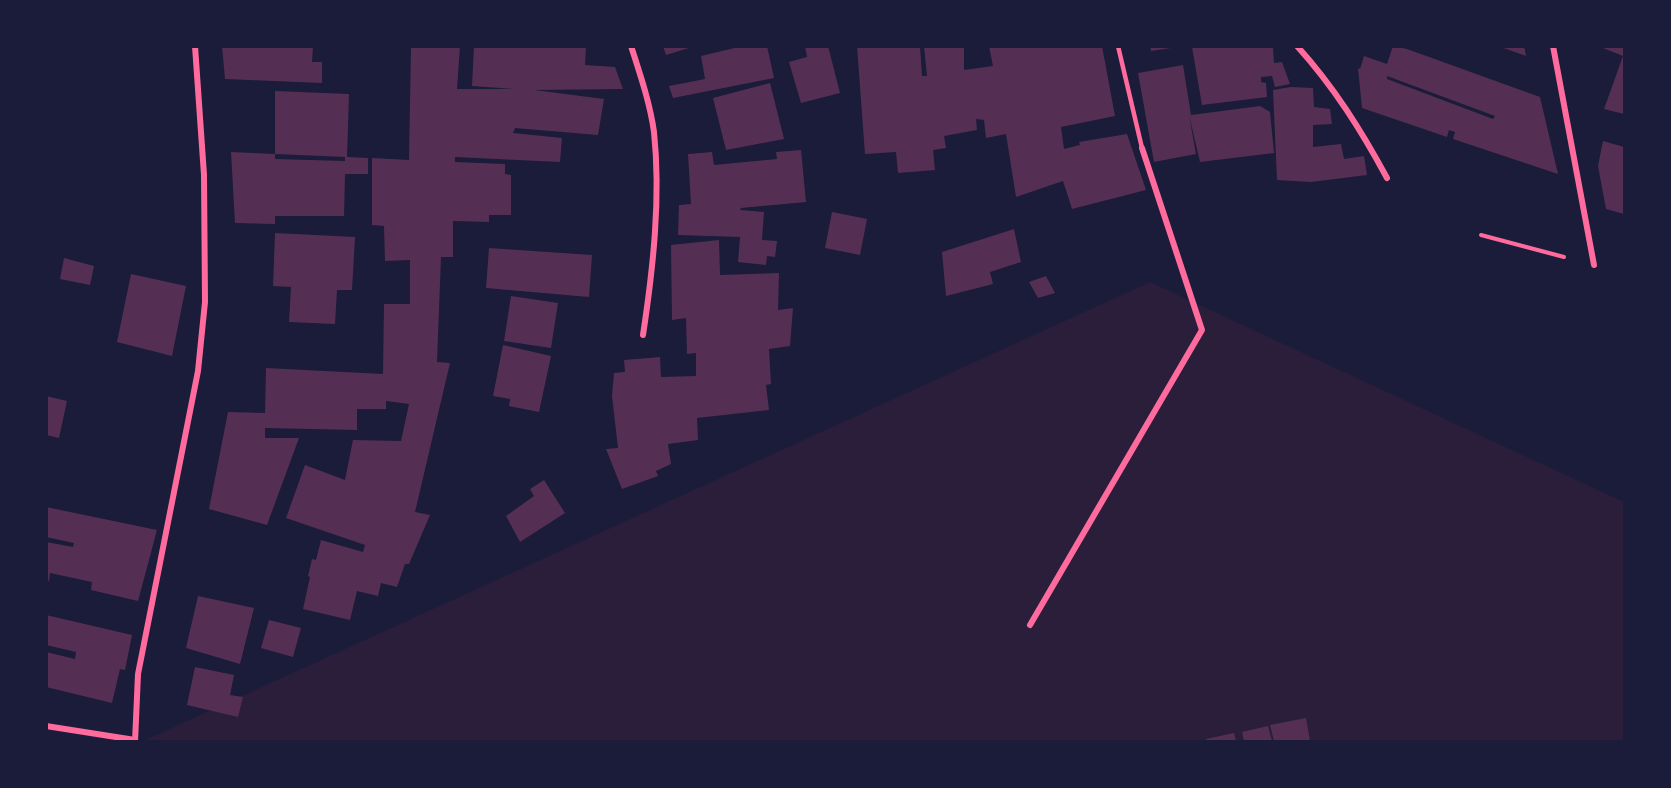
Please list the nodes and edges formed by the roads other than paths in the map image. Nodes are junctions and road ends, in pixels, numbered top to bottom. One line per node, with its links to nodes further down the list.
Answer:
1 (195, 46): 12 (street)
2 (631, 46): 9 (street)
3 (1118, 46): 6 (lane)
4 (1297, 46): 7 (street)
5 (1553, 46): 8 (street)
6 (1142, 148): 10 (street)
7 (1388, 178)
8 (1594, 265)
9 (643, 335)
10 (1030, 625)
11 (46, 726): 12 (street)
12 (135, 741)

